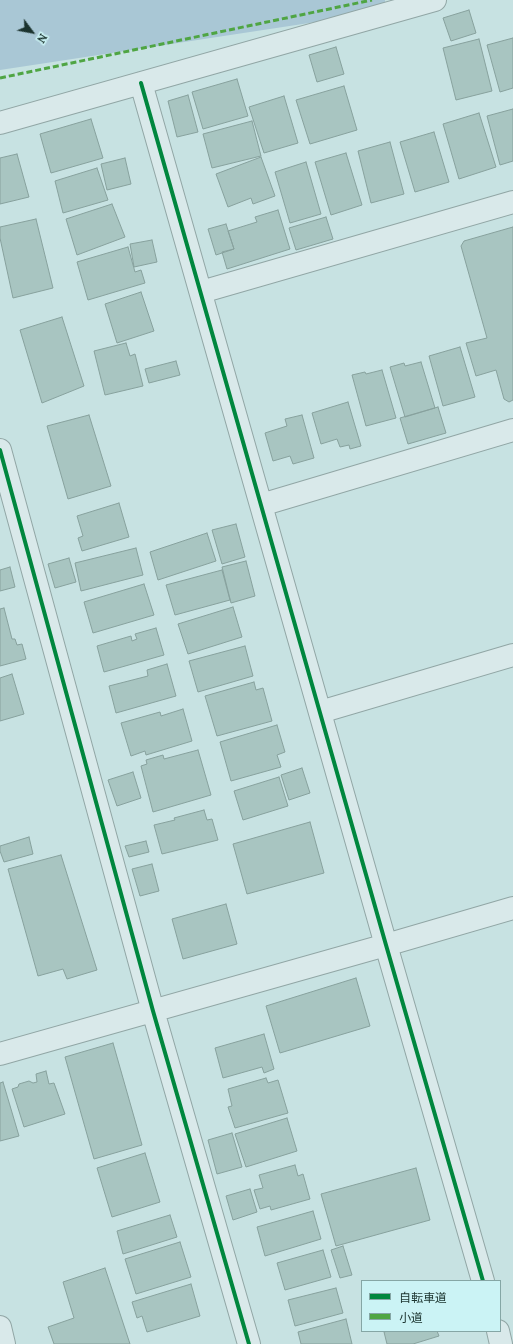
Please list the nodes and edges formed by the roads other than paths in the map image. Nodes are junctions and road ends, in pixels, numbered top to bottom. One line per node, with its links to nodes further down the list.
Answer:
1 (435, 0): 2 (street)
2 (398, 5): 3 (street)
3 (142, 82): 4 (street); 6 (street)
4 (0, 124)
5 (513, 202): 6 (street)
6 (201, 292): 9 (street)
7 (513, 430): 9 (street)
8 (0, 450): 14 (street)
9 (261, 505): 11 (street)
10 (513, 655): 11 (street)
11 (320, 712): 13 (street)
12 (513, 908): 13 (street)
13 (386, 945): 14 (street); 16 (street)
14 (153, 1011): 15 (street); 18 (street)
15 (0, 1054)
16 (483, 1280)
17 (498, 1332): 19 (street)
18 (249, 1344)
19 (501, 1344)

